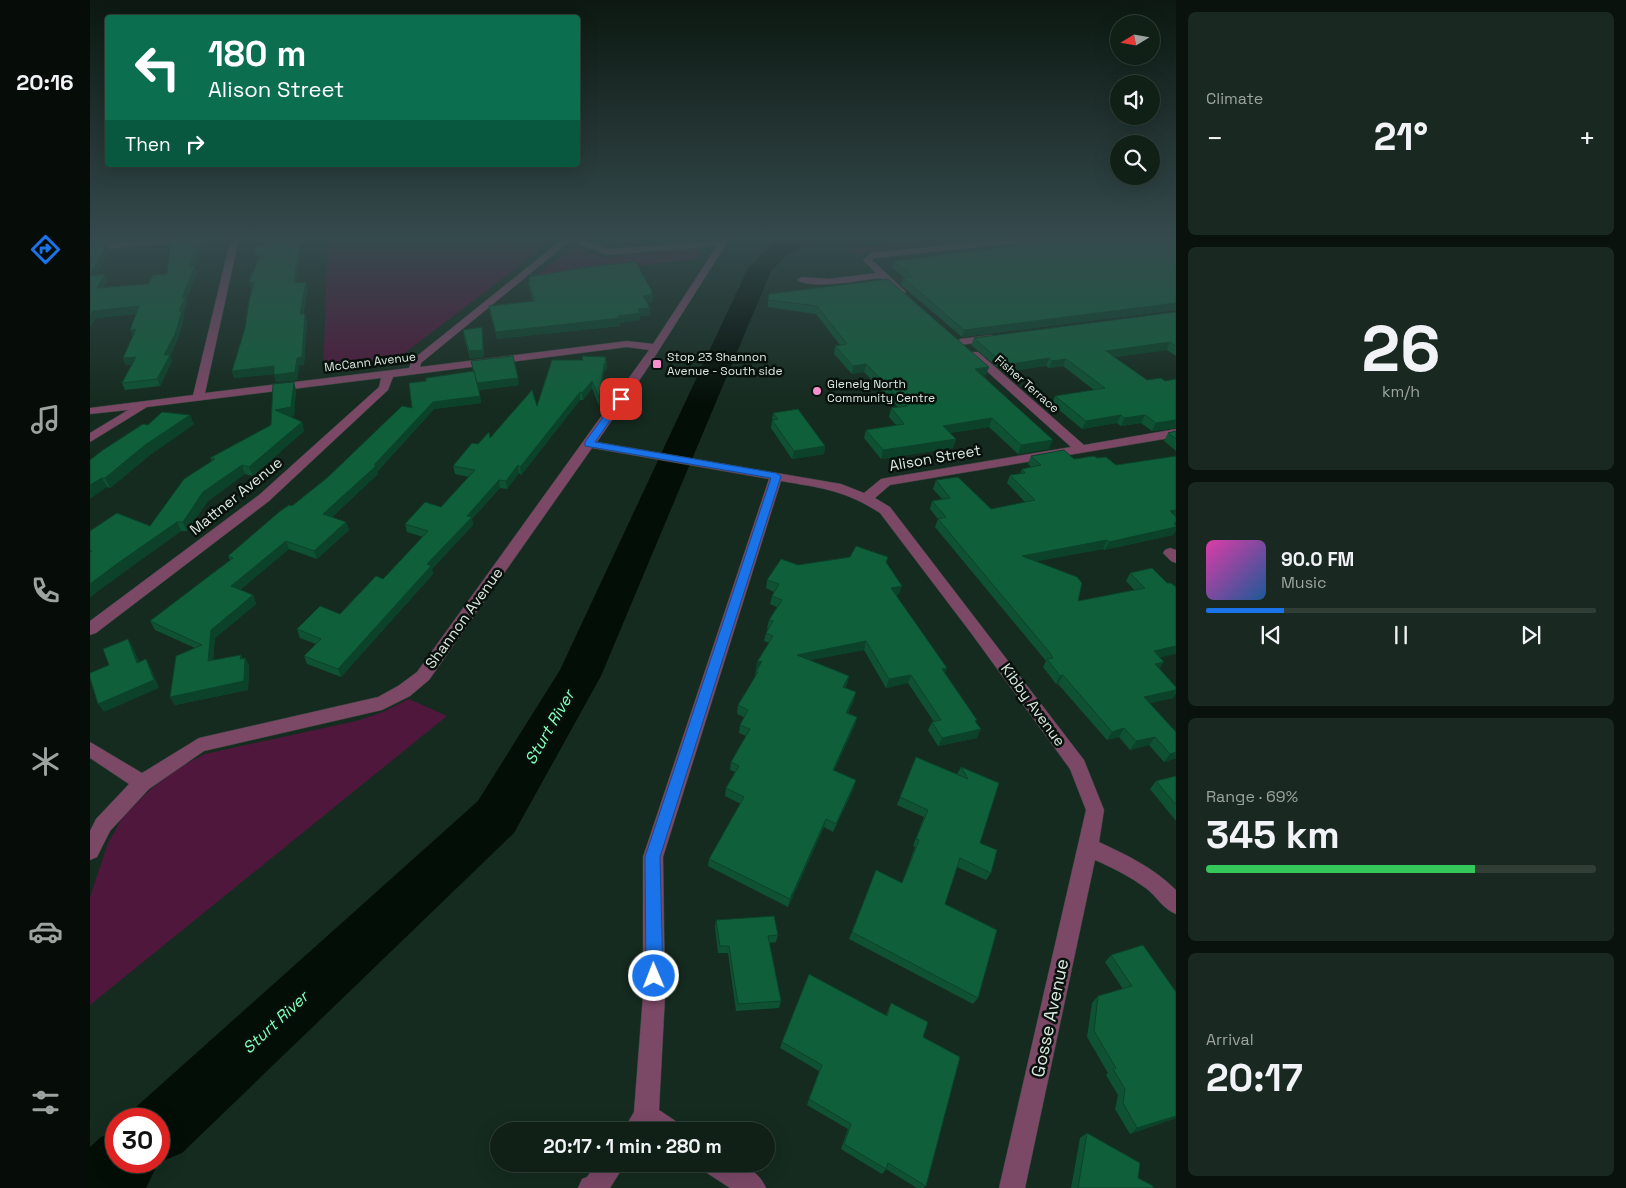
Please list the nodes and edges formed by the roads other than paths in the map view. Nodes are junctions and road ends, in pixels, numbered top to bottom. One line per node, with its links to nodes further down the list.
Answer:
1 (223, 293): 10 (street)
2 (501, 293): 8 (street)
3 (689, 293): 7 (street, Shannon Avenue)
4 (902, 293): 5 (street)
5 (910, 300)
6 (999, 337): 16 (street, Fisher Terrace)
7 (654, 347): 8 (street, McCann Avenue); 15 (street, Shannon Avenue)
8 (414, 370): 9 (street, McCann Avenue)
9 (388, 373): 10 (street, McCann Avenue); 19 (street, Mattner Avenue)
10 (198, 397): 11 (street, McCann Avenue)
11 (146, 404): 12 (street, McCann Avenue); 14 (street)
12 (90, 411)
13 (1176, 433): 16 (street, Alison Street)
14 (90, 438)
15 (589, 444): 17 (street); 21 (street, Shannon Avenue)
16 (1082, 448): 18 (street, Alison Street)
17 (776, 476): 18 (street); 25 (street)
18 (866, 498): 22 (street, Kibby Avenue)
19 (90, 629)
20 (90, 749): 21 (street)
21 (142, 783): 23 (street, Shannon Avenue)
22 (1088, 847): 24 (street); 30 (street, Gosse Avenue)
23 (90, 851)
24 (1176, 904)
25 (640, 1122)
26 (606, 1172): 28 (street)
27 (728, 1172): 29 (street)
28 (591, 1188)
29 (752, 1188)
30 (1012, 1188)

